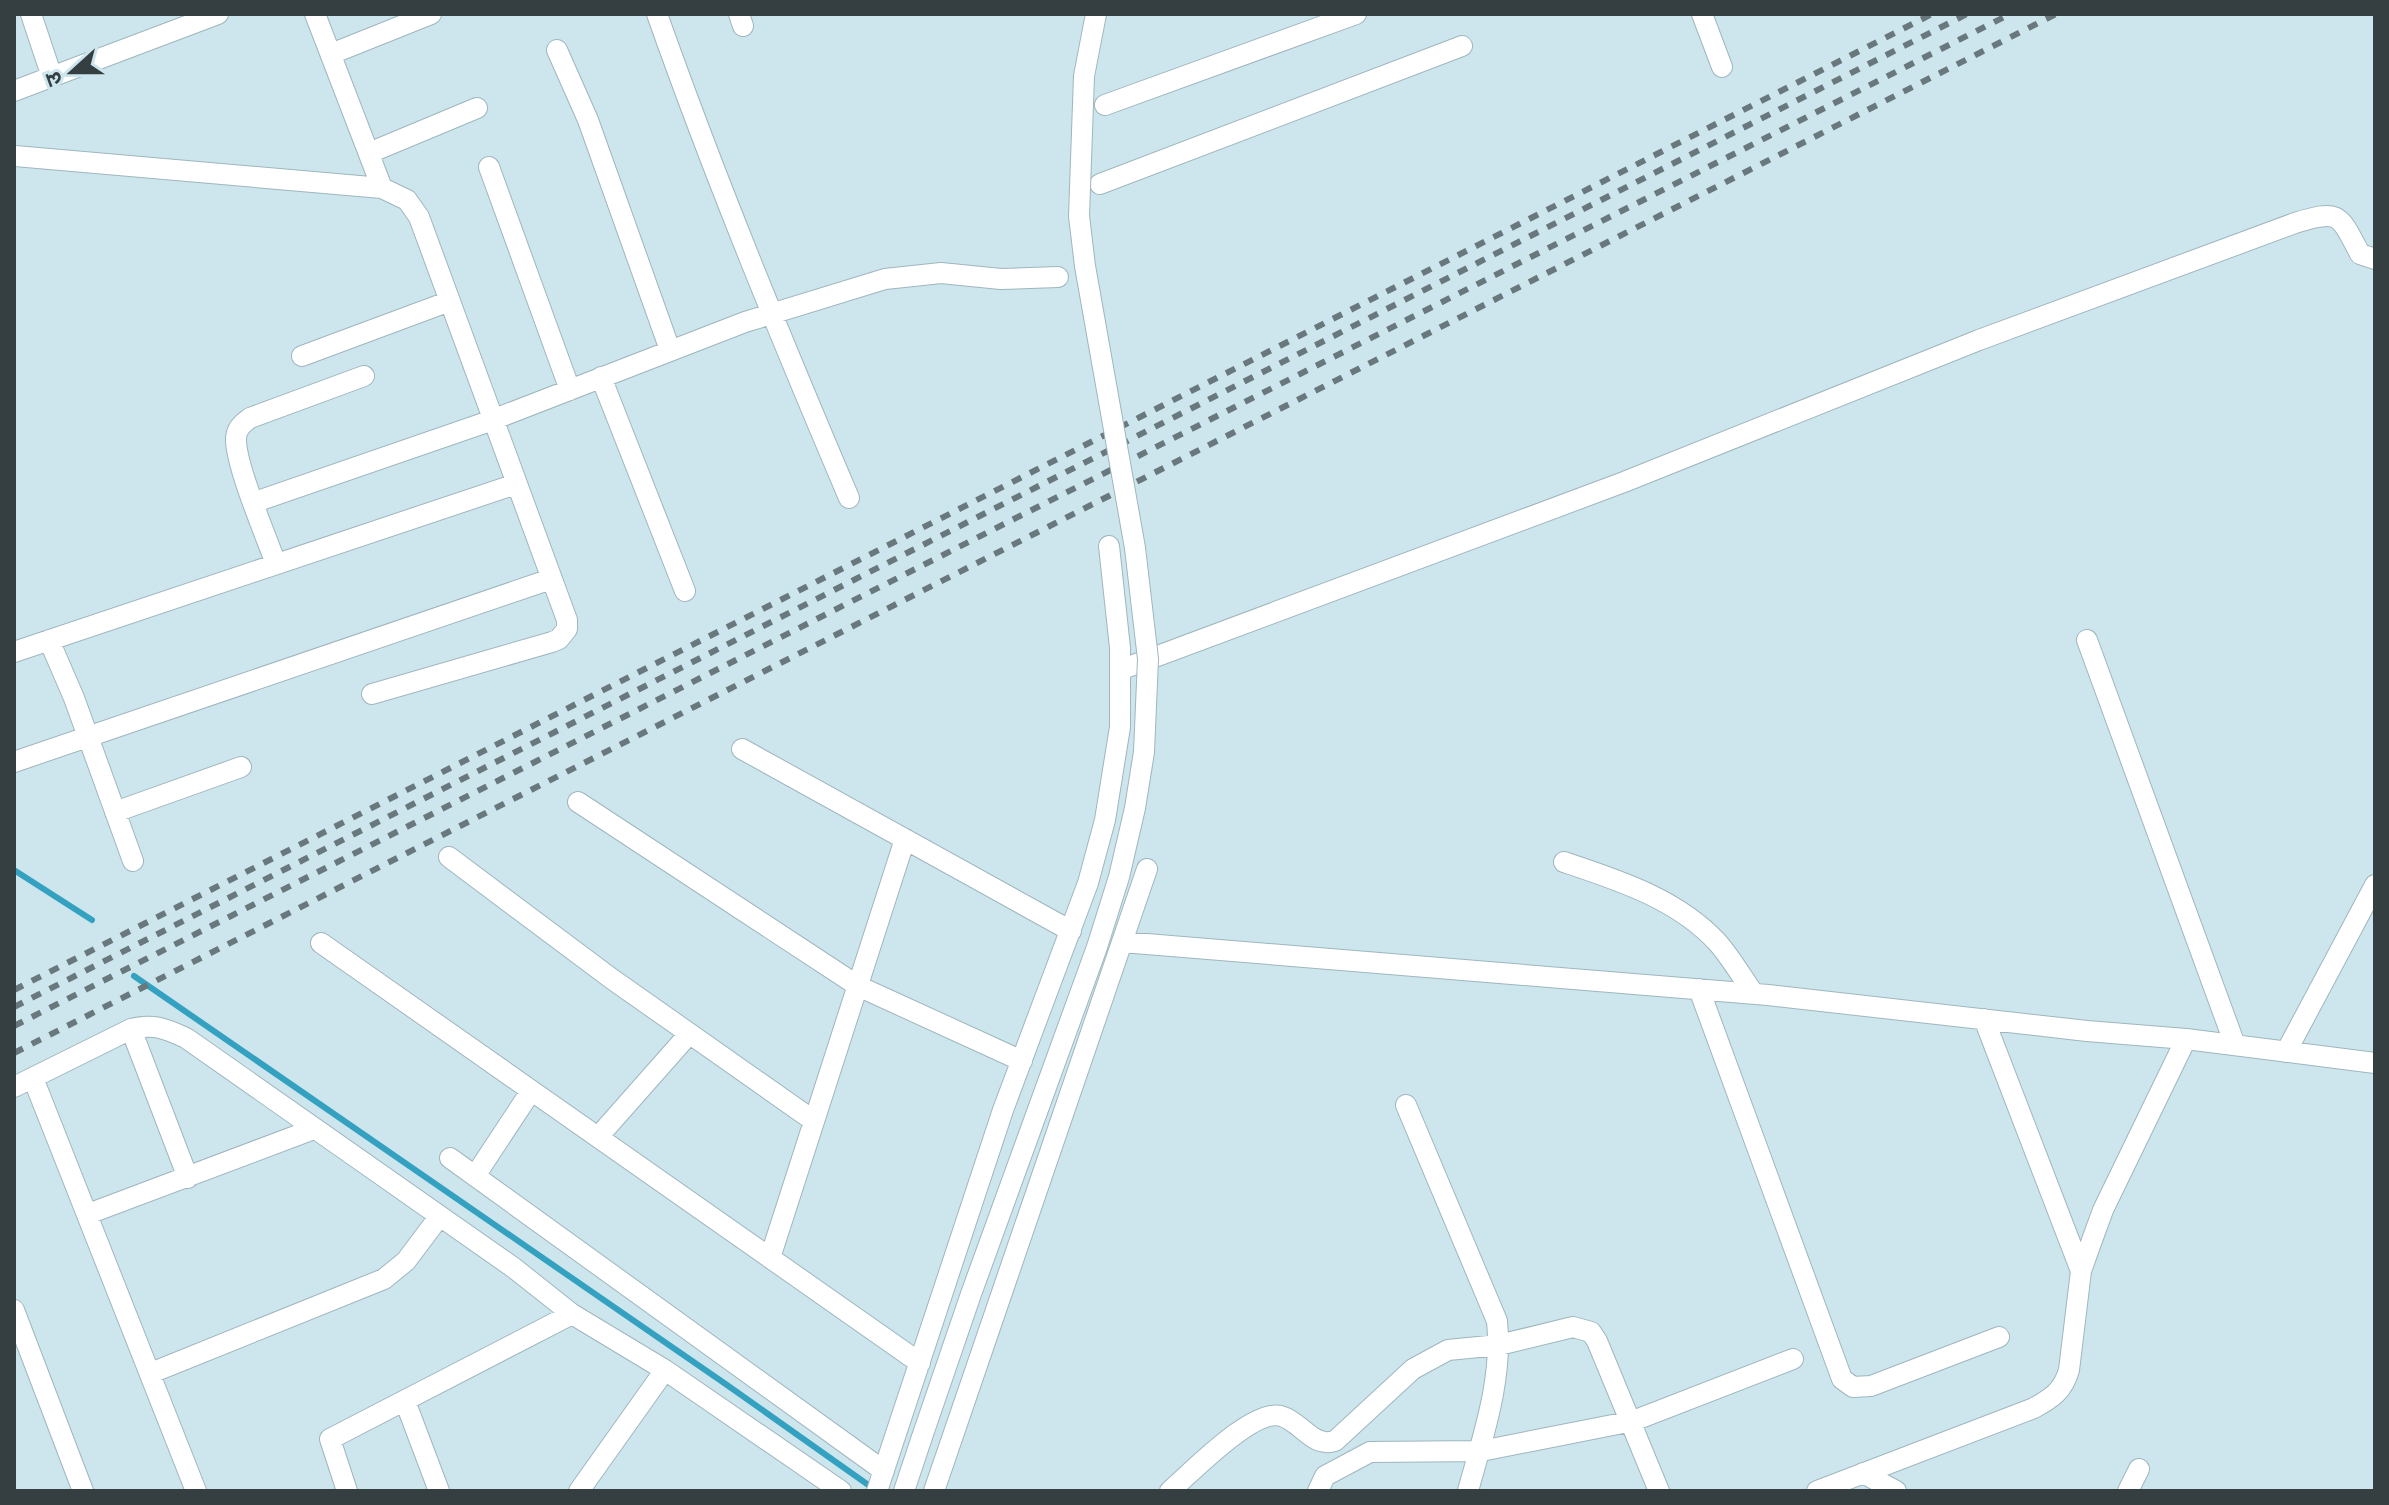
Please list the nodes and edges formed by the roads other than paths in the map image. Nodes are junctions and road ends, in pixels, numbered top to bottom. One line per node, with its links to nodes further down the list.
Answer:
1 (31, 14): 13 (street)
2 (218, 14): 13 (street)
3 (315, 14): 11 (street)
4 (431, 14): 11 (street)
5 (657, 14): 25 (street)
6 (1096, 14): 104 (street, bridge)
7 (1356, 14): 15 (street)
8 (1702, 14): 12 (street)
9 (1462, 46): 20 (street)
10 (557, 50): 26 (street)
11 (331, 54): 17 (street)
12 (1722, 67)
13 (52, 77): 14 (street)
14 (14, 91)
15 (1105, 105)
16 (477, 108): 17 (street)
17 (369, 153): 21 (street)
18 (15, 156): 21 (street)
19 (489, 167): 30 (street)
20 (1100, 184)
21 (382, 188): 24 (street)
22 (2375, 259): 42 (street)
23 (1058, 277): 25 (street)
24 (450, 301): 27 (street); 31 (street)
25 (770, 314): 26 (street); 33 (street)
26 (670, 350): 29 (street)
27 (302, 356)
28 (364, 376): 34 (street)
29 (601, 377): 30 (street); 38 (street)
30 (570, 390): 31 (street)
31 (493, 420): 32 (street); 34 (street)
32 (516, 484): 36 (street); 37 (street)
33 (849, 498)
34 (255, 502): 36 (street)
35 (1109, 546): 42 (street)
36 (276, 564): 39 (street)
37 (551, 579): 43 (street); 44 (street)
38 (685, 591)
39 (49, 640): 41 (street); 44 (street)
40 (2087, 640): 66 (street)
41 (14, 652)
42 (1120, 670): 56 (street)
43 (372, 694)
44 (88, 736): 46 (street); 49 (street)
45 (742, 749): 50 (street)
46 (14, 762)
47 (241, 767): 49 (street)
48 (578, 802): 59 (street)
49 (115, 812): 52 (street)
50 (905, 839): 56 (street); 59 (street)
51 (449, 857): 64 (street)
52 (133, 861)
53 (1564, 862): 61 (street)
54 (1147, 869): 57 (street)
55 (2375, 885): 67 (street)
56 (1071, 931): 68 (street)
57 (1122, 942): 60 (street); 105 (street)
58 (321, 943): 72 (street)
59 (858, 986): 68 (street); 74 (street)
60 (1699, 989): 61 (street); 86 (street)
61 (1754, 994): 62 (street)
62 (1984, 1019): 65 (street); 83 (street)
63 (131, 1029): 70 (street); 75 (street); 79 (street)
64 (689, 1034): 74 (street); 76 (street)
65 (2186, 1039): 66 (street); 83 (street)
66 (2235, 1045): 67 (street)
67 (2286, 1052): 69 (street)
68 (1022, 1061): 89 (street)
69 (2375, 1063)
70 (33, 1078): 71 (street); 80 (street)
71 (14, 1087)
72 (531, 1091): 76 (street); 78 (street)
73 (1406, 1105): 87 (street)
74 (814, 1121): 82 (street)
75 (314, 1129): 79 (street); 81 (street)
76 (598, 1137): 82 (street)
77 (450, 1158): 78 (street)
78 (475, 1176): 97 (street)
79 (188, 1178): 80 (street)
80 (88, 1214): 91 (street)
81 (439, 1217): 85 (street); 91 (street)
82 (770, 1258): 89 (street)
83 (2081, 1271): 96 (street)
84 (14, 1310): 98 (street)
85 (572, 1314): 90 (street); 92 (street)
86 (1999, 1337)
87 (1499, 1345): 93 (street); 94 (street); 106 (street)
88 (1793, 1359): 93 (street)
89 (920, 1363): 97 (street)
90 (665, 1370): 102 (street); 103 (street)
91 (151, 1373): 99 (street)
92 (405, 1401): 100 (street); 101 (street)
93 (1633, 1421): 94 (street); 109 (street)
94 (1481, 1451): 107 (street); 108 (street)
95 (2139, 1469): 112 (street)
96 (1863, 1473): 110 (street); 111 (street)
97 (880, 1481)
98 (83, 1491)
99 (196, 1491)
100 (347, 1491)
101 (439, 1491)
102 (579, 1491)
103 (841, 1491)
104 (904, 1491)
105 (934, 1491)
106 (1170, 1491)
107 (1318, 1491)
108 (1468, 1491)
109 (1659, 1491)
110 (1817, 1491)
111 (1896, 1491)
112 (2128, 1491)

